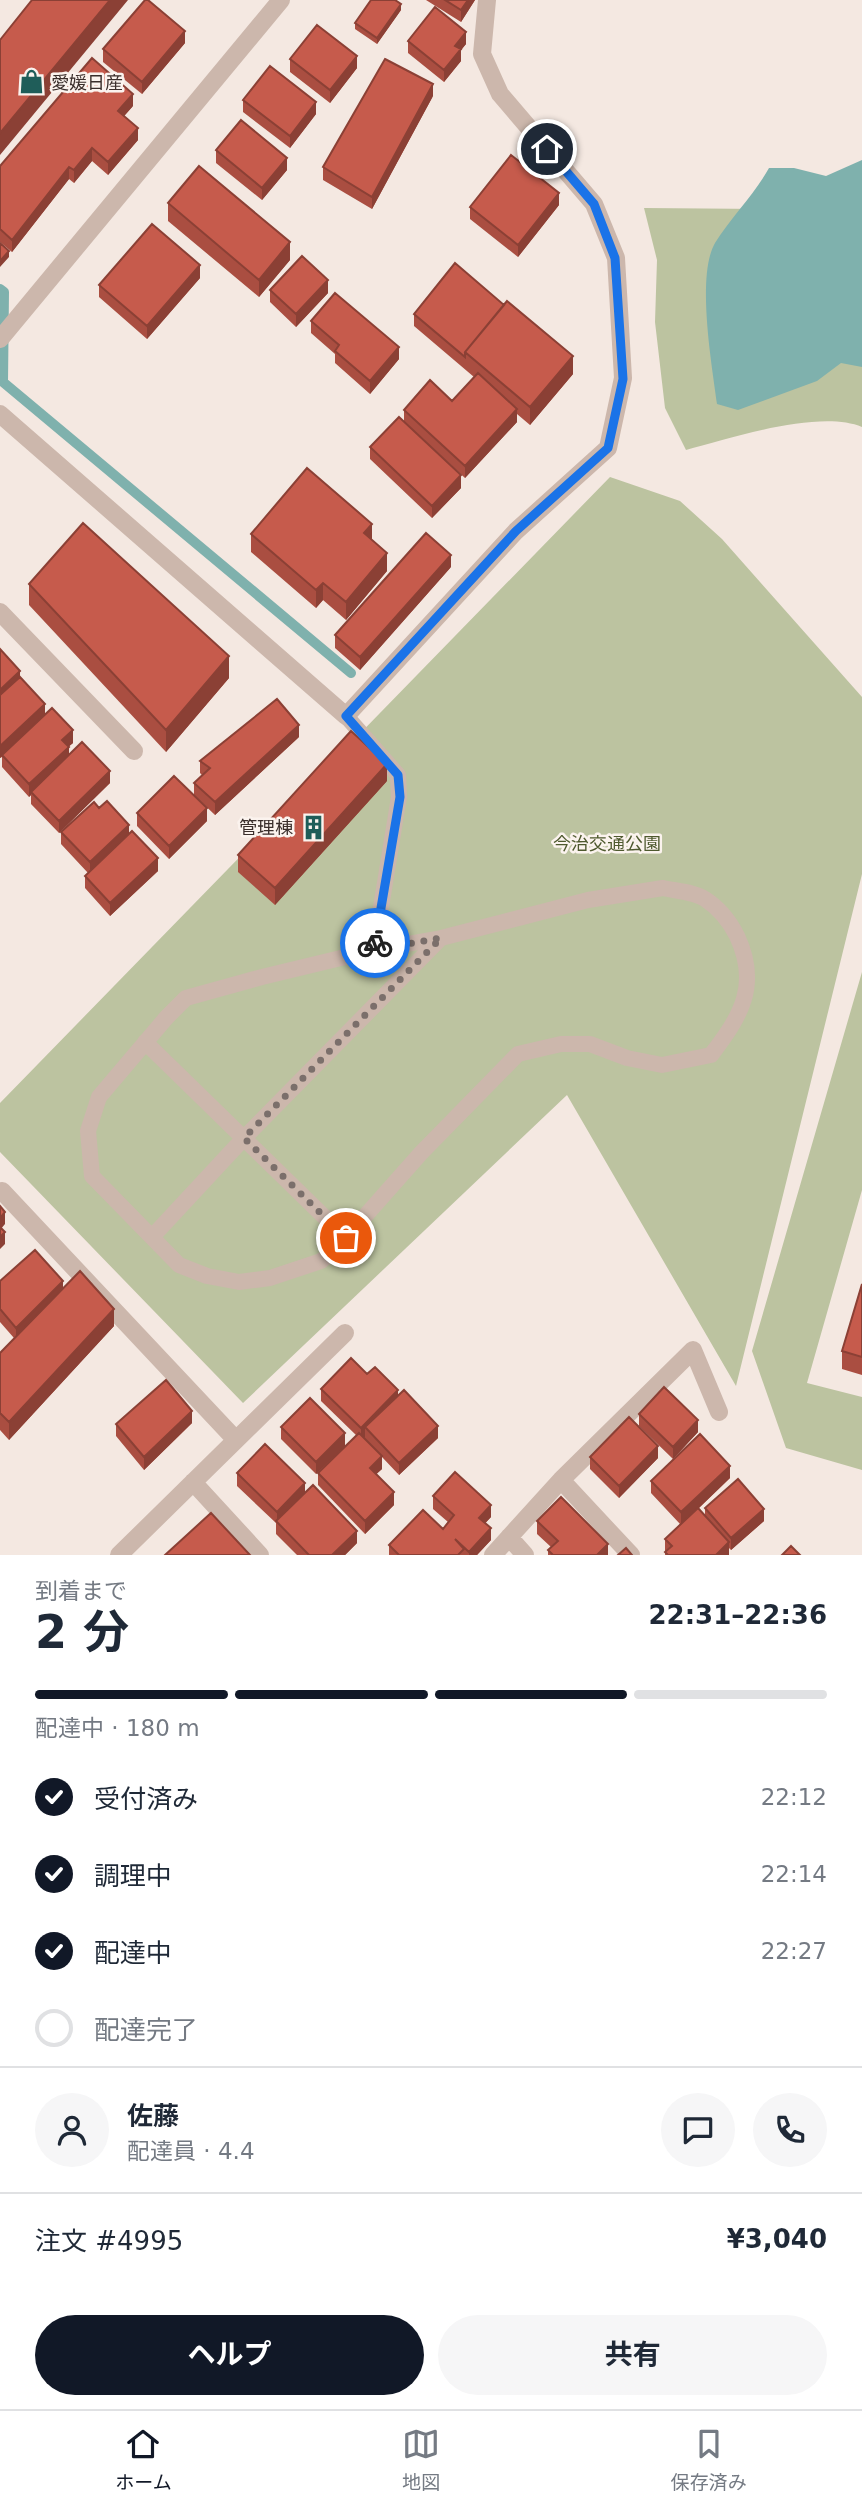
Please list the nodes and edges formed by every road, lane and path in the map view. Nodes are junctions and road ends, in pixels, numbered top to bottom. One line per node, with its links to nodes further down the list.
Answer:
1 (281, 0): 3 (street)
2 (487, 0): 6 (street)
3 (0, 339)
4 (0, 414): 6 (street)
5 (0, 612): 7 (street)
6 (346, 716): 9 (lane)
7 (134, 751)
8 (441, 938): 9 (lane); 11 (lane); 14 (lane)
9 (374, 950): 10 (lane)
10 (145, 1042): 11 (lane); 13 (lane)
11 (244, 1138): 13 (lane); 14 (lane)
12 (2, 1191): 17 (street)
13 (152, 1237): 14 (lane)
14 (346, 1238)
15 (345, 1333): 17 (street)
16 (719, 1412): 18 (street)
17 (236, 1440): 19 (street)
18 (561, 1480): 20 (street); 25 (street)
19 (193, 1482): 21 (street); 22 (street)
20 (509, 1537): 23 (street); 24 (street)
21 (120, 1555)
22 (260, 1555)
23 (493, 1555)
24 (525, 1555)
25 (631, 1555)

